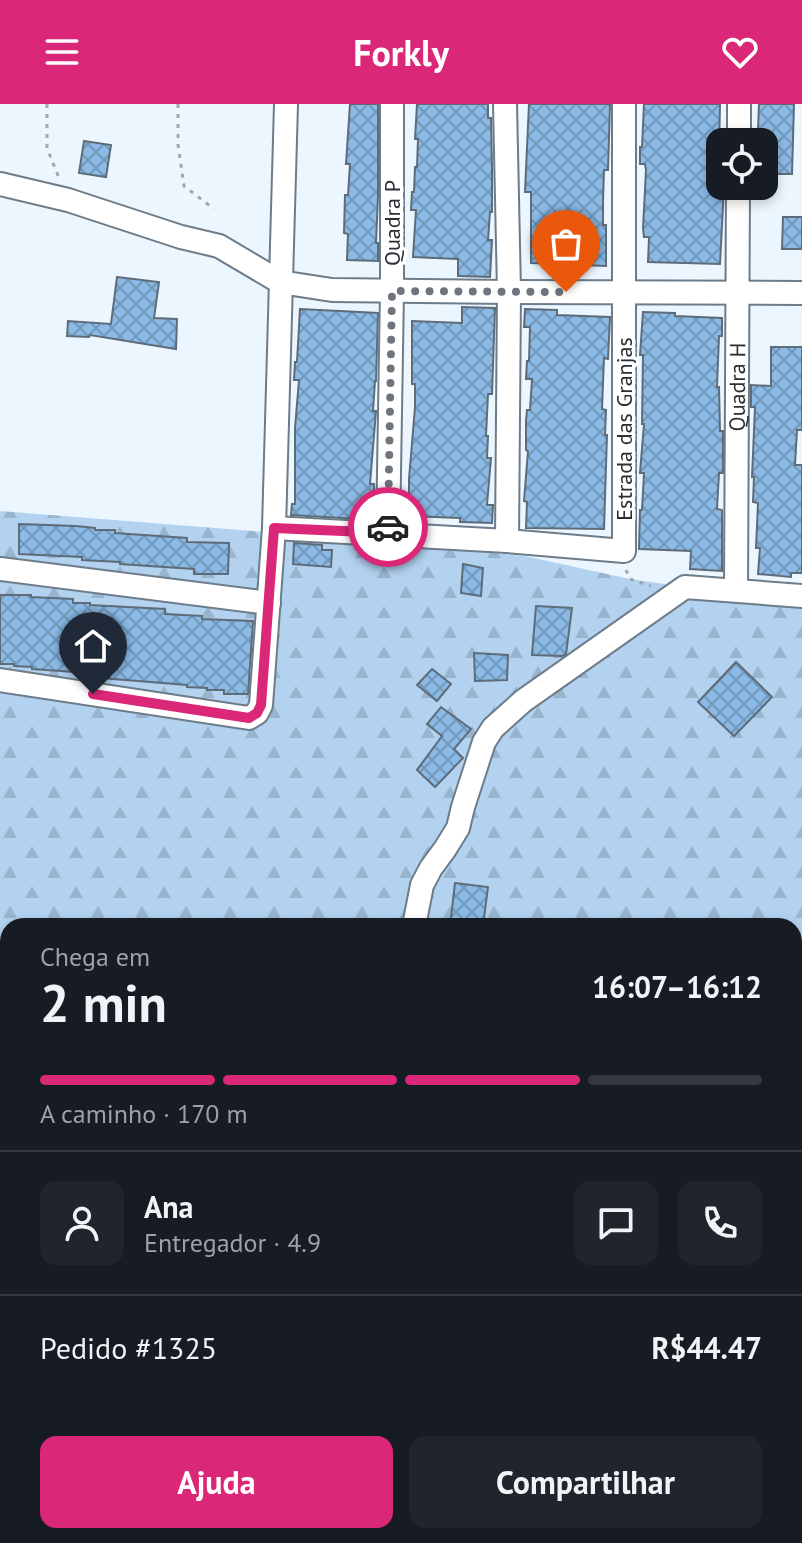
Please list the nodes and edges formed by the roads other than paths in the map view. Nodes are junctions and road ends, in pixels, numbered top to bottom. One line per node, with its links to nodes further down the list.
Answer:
1 (286, 104): 9 (street)
2 (392, 104): 10 (street, Quadra P)
3 (505, 104): 12 (street)
4 (624, 104): 11 (street, Estrada das Granjas)
5 (739, 104): 6 (street)
6 (739, 128)
7 (0, 184): 9 (street)
8 (738, 200): 14 (street, Quadra H)
9 (280, 282): 10 (street); 15 (street)
10 (392, 291): 12 (street); 16 (street, Quadra P)
11 (624, 291): 12 (street); 14 (street); 17 (street, Estrada das Granjas)
12 (509, 292): 17 (street)
13 (802, 293): 14 (street)
14 (737, 294): 19 (street, Quadra H)
15 (274, 528): 16 (street); 21 (street)
16 (388, 533): 17 (street)
17 (507, 541)
18 (0, 569): 21 (street)
19 (736, 589): 20 (street); 23 (street)
20 (802, 596)
21 (269, 603): 22 (street)
22 (0, 680)
23 (416, 918)

